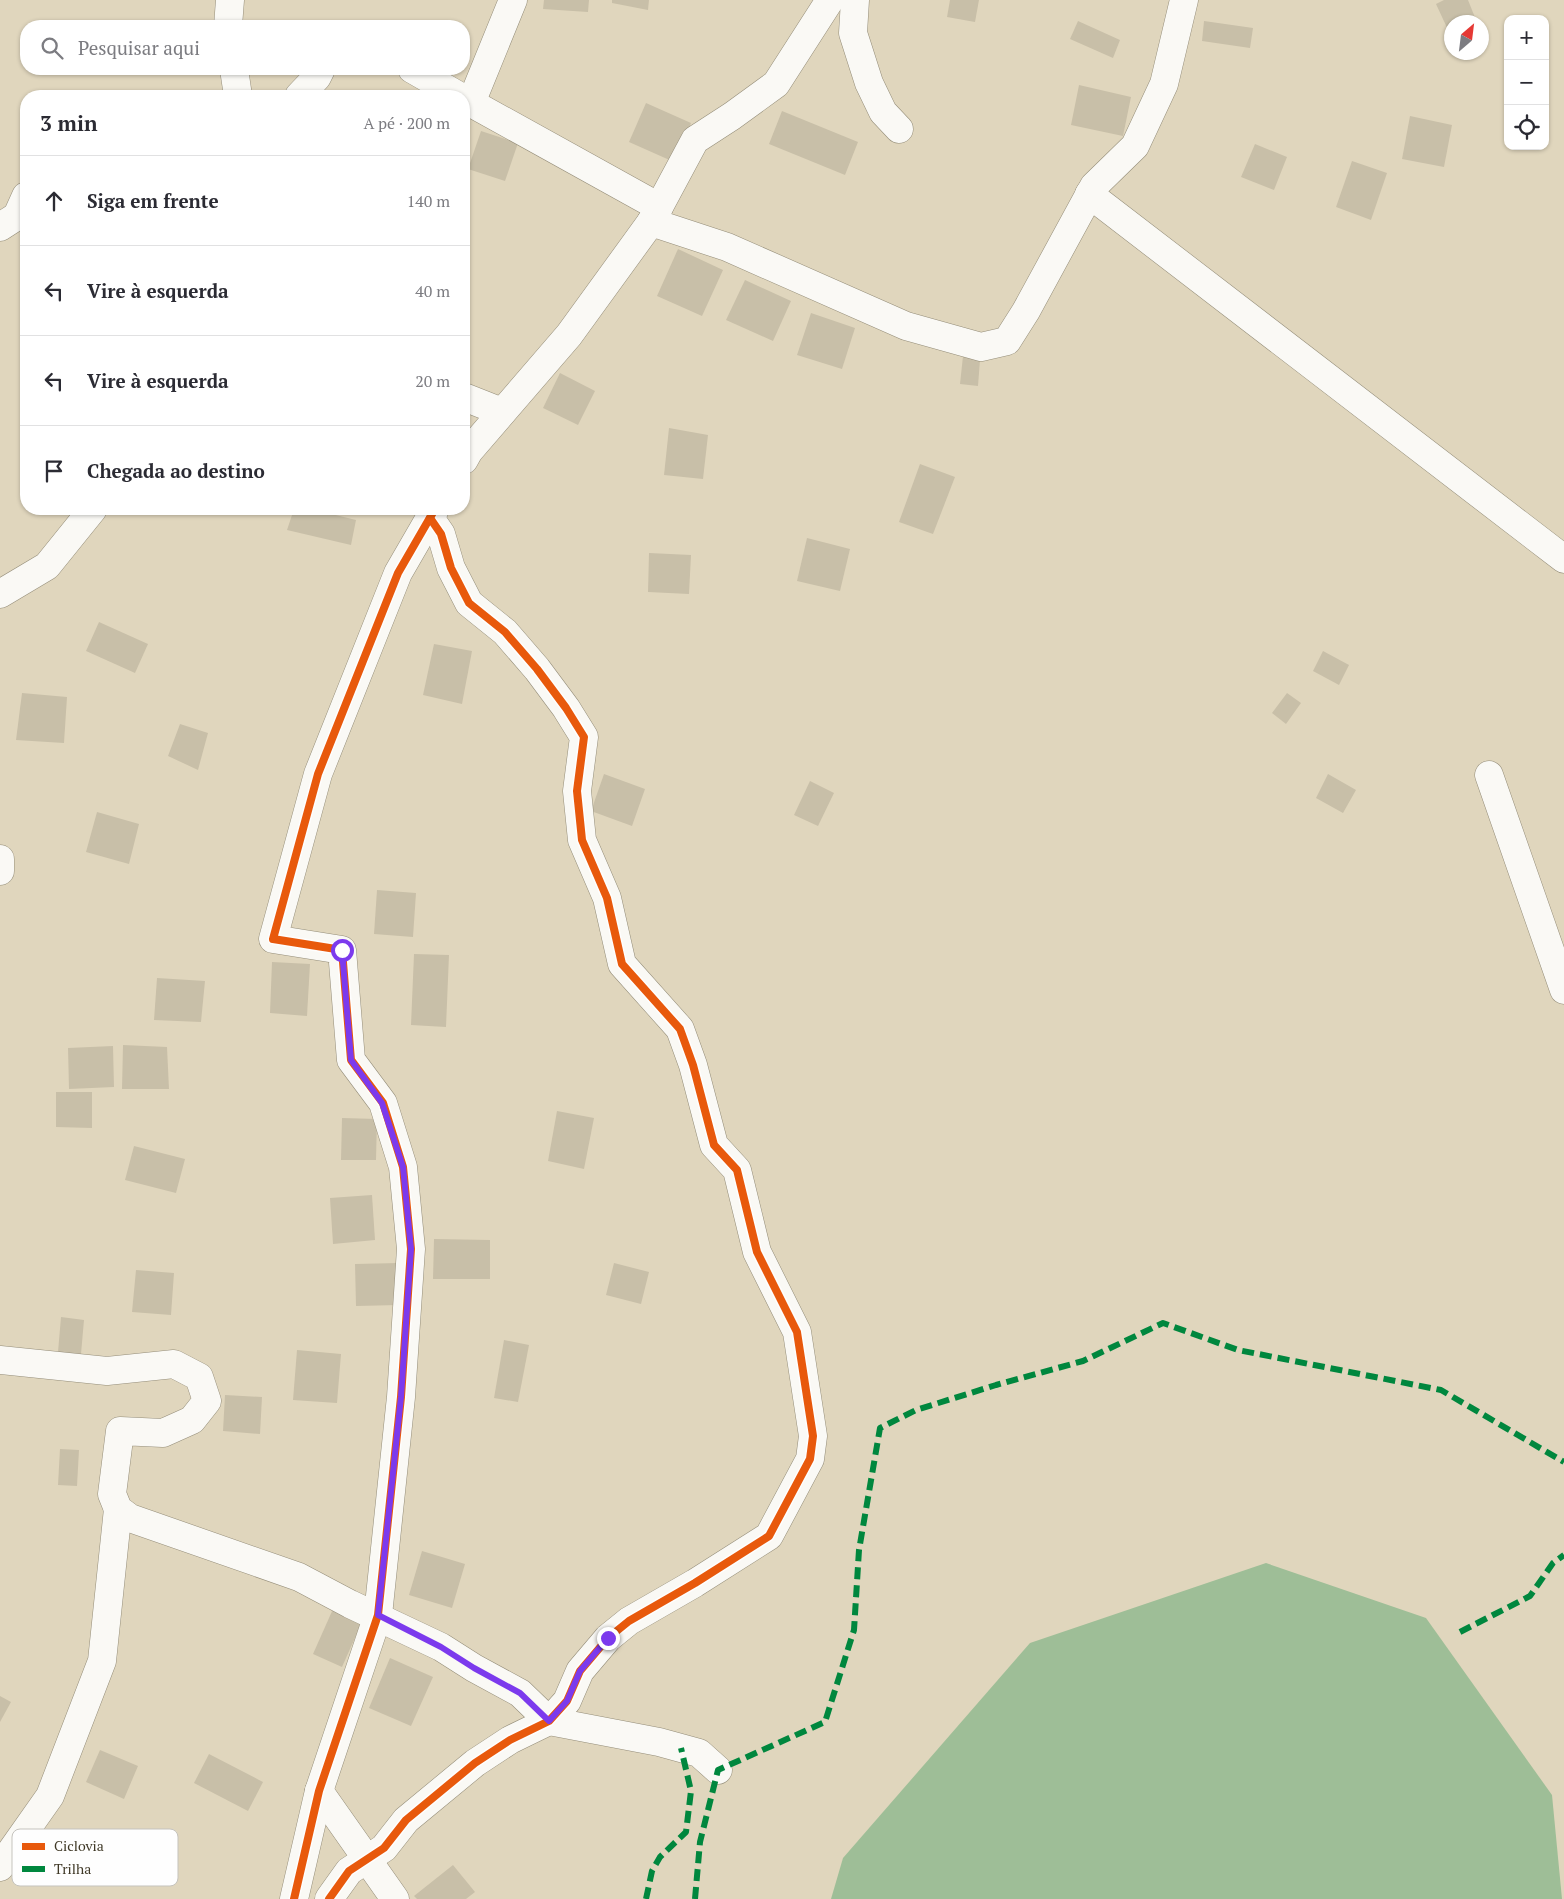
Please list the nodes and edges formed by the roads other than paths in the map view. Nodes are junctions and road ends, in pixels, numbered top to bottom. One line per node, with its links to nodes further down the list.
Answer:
1 (230, 0): 6 (street)
2 (513, 0): 13 (street)
3 (830, 0): 18 (street)
4 (855, 0): 15 (street)
5 (1184, 0): 16 (street)
6 (228, 20)
7 (235, 75): 10 (street)
8 (318, 75): 11 (street)
9 (423, 75): 12 (street)
10 (237, 90)
11 (305, 90)
12 (449, 90)
13 (469, 90)
14 (470, 102): 18 (street)
15 (899, 129)
16 (1089, 194): 18 (street); 26 (street)
17 (20, 209): 19 (street)
18 (655, 215): 21 (street)
19 (0, 227)
20 (470, 399): 21 (street)
21 (502, 412): 22 (street)
22 (470, 452)
23 (88, 515): 27 (street)
24 (432, 515): 34 (street)
25 (434, 515): 35 (street)
26 (1564, 559)
27 (0, 594)
28 (1489, 775): 31 (street)
29 (0, 859): 30 (street)
30 (0, 871)
31 (1564, 990)
32 (0, 1360): 33 (street)
33 (118, 1509): 34 (street); 38 (street)
34 (378, 1615): 35 (street); 37 (street)
35 (549, 1721): 36 (street); 40 (street)
36 (718, 1770)
37 (319, 1791): 40 (street); 42 (street)
38 (27, 1829)
39 (12, 1850): 41 (street)
40 (367, 1859): 43 (street); 44 (street)
41 (0, 1867)
42 (294, 1899)
43 (330, 1899)
44 (394, 1899)

